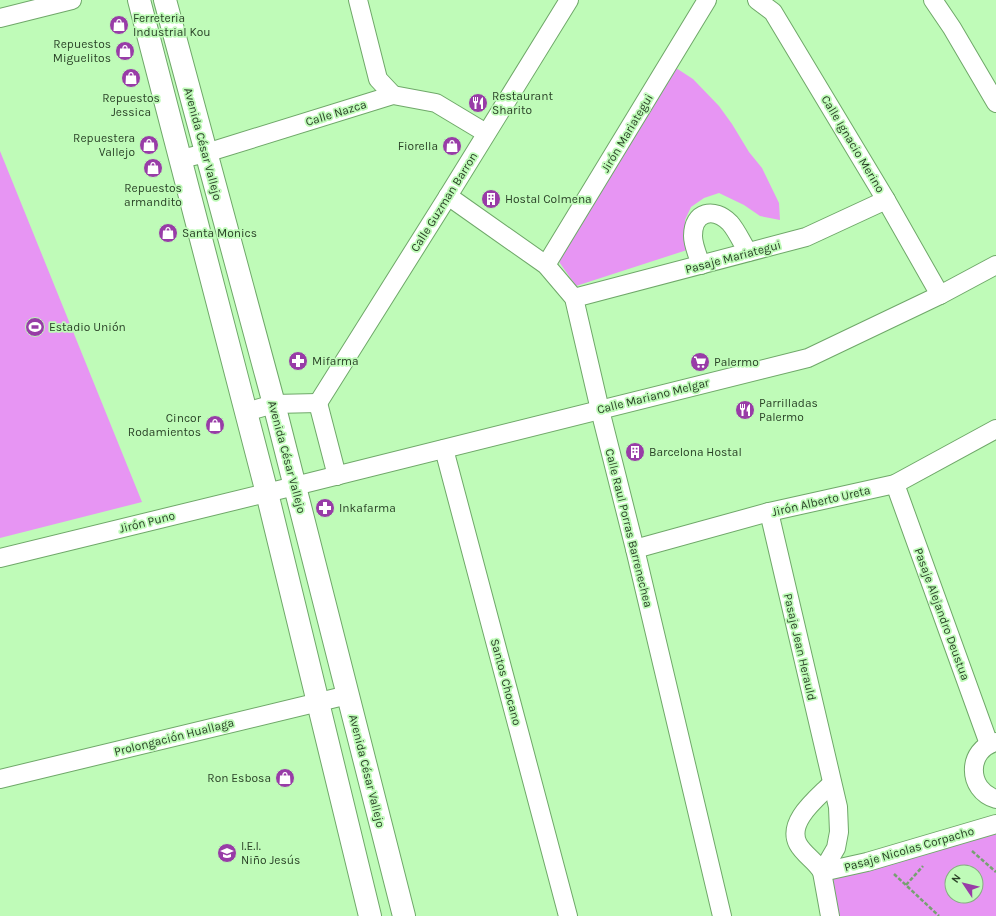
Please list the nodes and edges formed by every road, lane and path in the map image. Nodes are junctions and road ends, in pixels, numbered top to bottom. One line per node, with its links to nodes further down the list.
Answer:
1 (72, 0): 9 (street)
2 (139, 0): 14 (main road, Avenida César Vallejo)
3 (165, 0): 13 (main road, Avenida César Vallejo)
4 (358, 0): 10 (street)
5 (569, 0): 12 (street, Calle Guzman Barron)
6 (707, 0): 18 (street, Jirón Mariategui)
7 (757, 0): 16 (street, Calle Ignacio Merino)
8 (933, 0): 11 (street)
9 (0, 18)
10 (393, 95): 12 (street, Calle Nazca); 13 (street, Calle Nazca)
11 (996, 103)
12 (486, 133): 15 (street, Calle Guzman Barron)
13 (206, 153): 14 (street, Calle Nazca); 24 (main road, Avenida César Vallejo)
14 (181, 159): 26 (main road, Avenida César Vallejo)
15 (448, 196): 18 (street, Calle Raul Porras Barrenechea); 23 (street, Calle Guzman Barron)
16 (886, 200): 17 (street, Pasaje Mariategui); 21 (street, Calle Ignacio Merino)
17 (748, 252): 19 (street, Pasaje Mariategui); 19 (street)
18 (546, 265): 22 (street, Calle Raul Porras Barrenechea)
19 (701, 265): 22 (street, Pasaje Mariategui)
20 (996, 265): 21 (street, Calle Mariano Melgar)
21 (940, 295): 25 (street, Calle Mariano Melgar)
22 (574, 298): 25 (street, Calle Raul Porras Barrenechea)
23 (318, 403): 24 (street); 29 (street)
24 (274, 404): 26 (street); 31 (main road, Avenida César Vallejo)
25 (600, 410): 28 (street, Calle Mariano Melgar); 34 (street, Calle Raul Porras Barrenechea)
26 (246, 412): 32 (main road, Avenida César Vallejo)
27 (996, 429): 30 (street, Jirón Alberto Ureta)
28 (444, 449): 29 (street, Calle Mariano Melgar); 51 (street, Santos Chocano)
29 (337, 476): 31 (street, Calle Mariano Melgar)
30 (894, 484): 33 (street, Jirón Alberto Ureta); 38 (street, Pasaje Alejandro Deustua)
31 (295, 486): 32 (street, Jirón Puno); 36 (main road, Avenida César Vallejo)
32 (267, 493): 35 (street, Jirón Puno); 37 (main road, Avenida César Vallejo)
33 (769, 512): 34 (street, Jirón Alberto Ureta); 40 (street, Pasaje Jean Herauld)
34 (635, 549): 52 (street, Calle Raul Porras Barrenechea)
35 (0, 558)
36 (348, 695): 37 (street, Prolongación Huallaga); 50 (main road, Avenida César Vallejo)
37 (318, 702): 39 (street, Prolongación Huallaga); 49 (main road, Avenida César Vallejo)
38 (993, 743): 41 (street, Pasaje Alejandro Deustua)
39 (0, 779)
40 (832, 782): 46 (street, Pasaje Jean Herauld); 46 (street)
41 (996, 799)
42 (996, 824): 46 (street, Pasaje Nicolas Corpacho)
43 (969, 848): 47 (path)
44 (924, 864): 48 (path)
45 (891, 871): 48 (path)
46 (822, 872): 53 (street)
47 (996, 872)
48 (906, 885): 54 (path)
49 (370, 916)
50 (404, 916)
51 (568, 916)
52 (722, 916)
53 (830, 916)
54 (939, 916)

